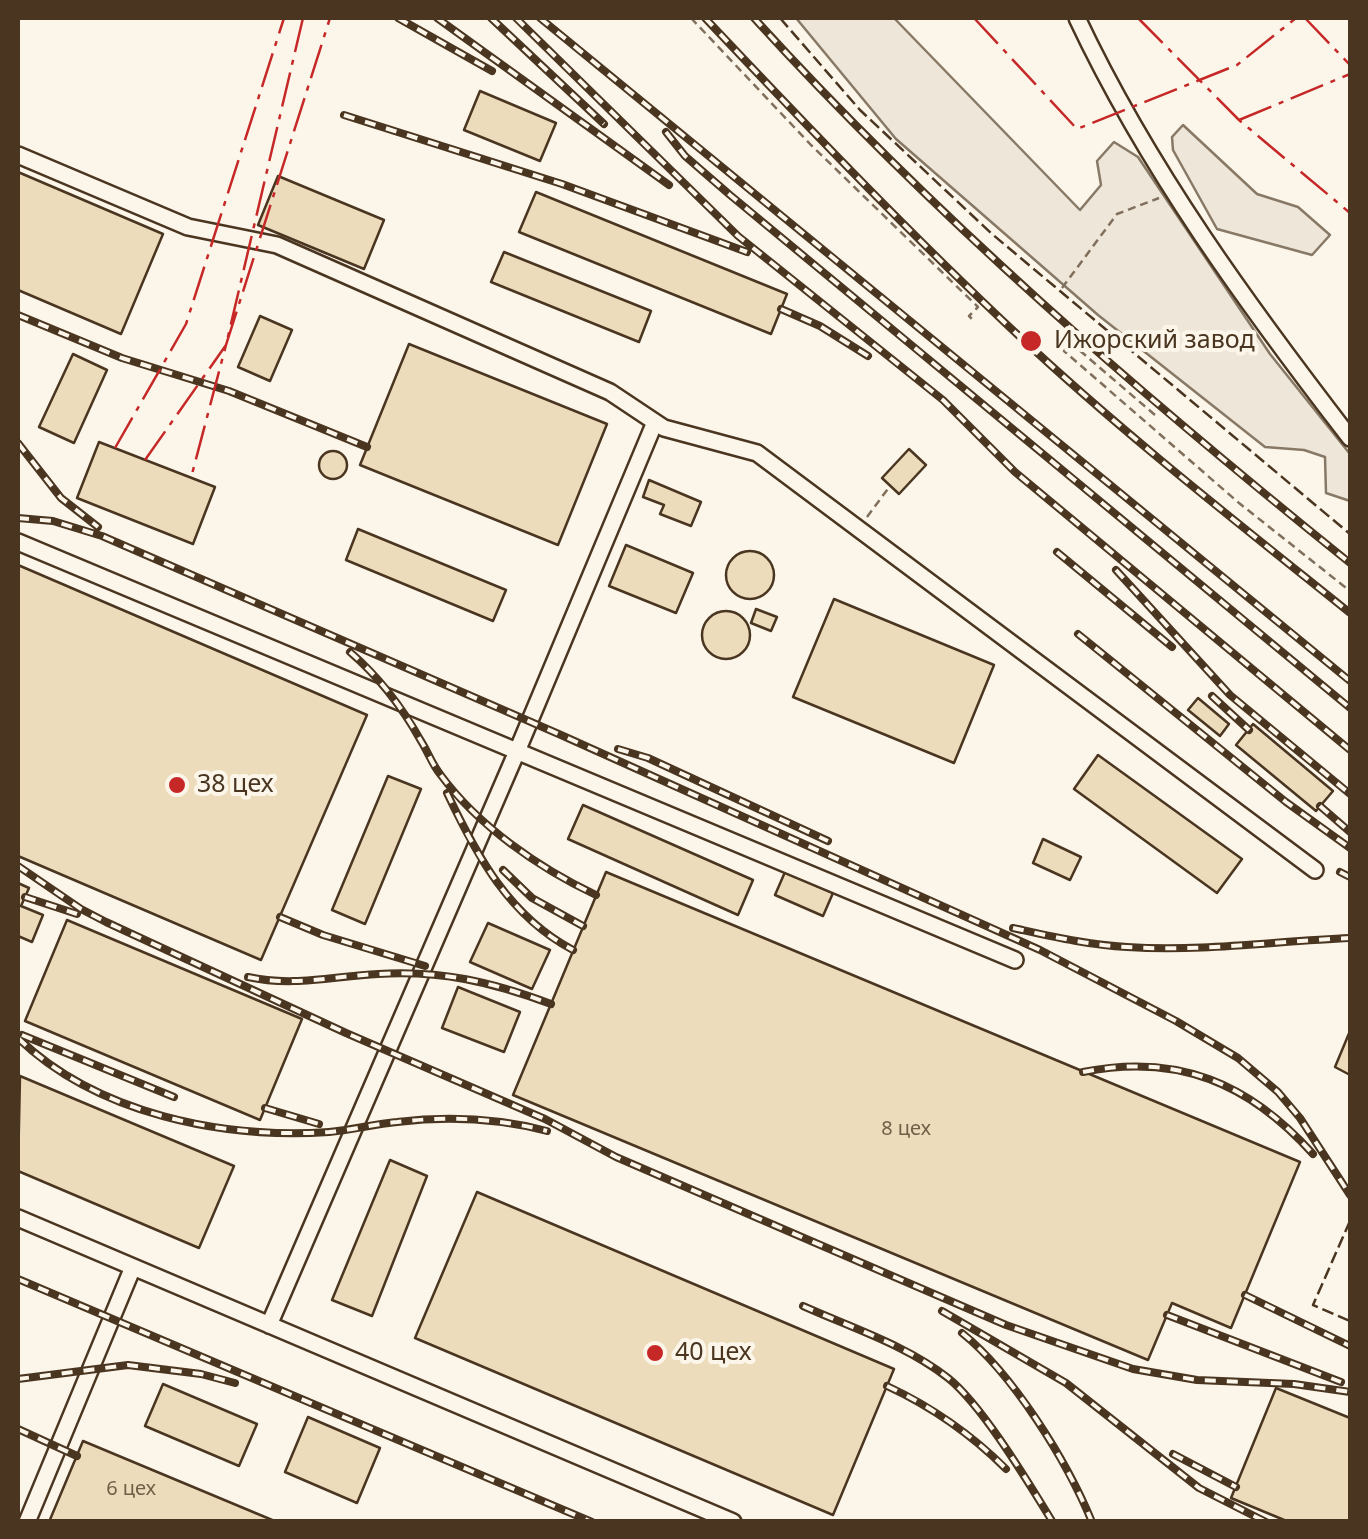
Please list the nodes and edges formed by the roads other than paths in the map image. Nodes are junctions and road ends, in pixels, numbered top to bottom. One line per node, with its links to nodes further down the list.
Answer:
1 (1077, 18): 4 (lane)
2 (18, 155): 3 (lane)
3 (654, 422): 6 (lane); 7 (lane)
4 (1350, 438)
5 (18, 542): 6 (lane)
6 (518, 749): 8 (lane); 11 (lane)
7 (1314, 870)
8 (1015, 960)
9 (18, 1218): 10 (lane)
10 (133, 1267): 11 (lane); 12 (lane)
11 (269, 1325): 13 (lane)
12 (27, 1522)
13 (733, 1522)

